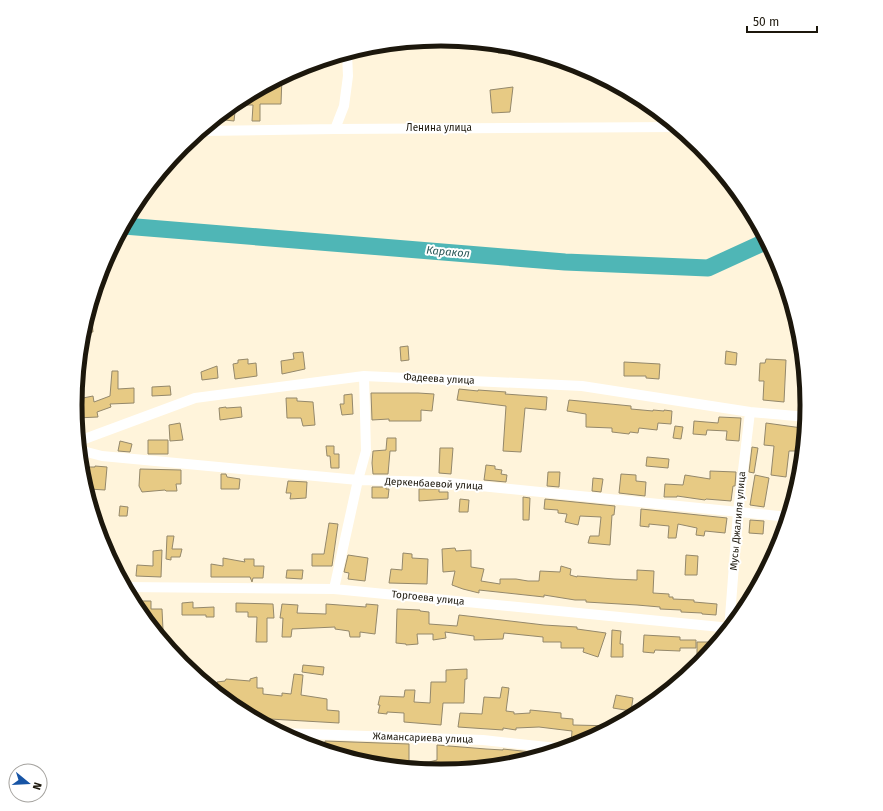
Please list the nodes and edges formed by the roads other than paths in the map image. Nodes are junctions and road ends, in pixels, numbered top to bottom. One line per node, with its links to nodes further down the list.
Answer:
1 (347, 58): 4 (street)
2 (669, 127): 4 (street, Ленина улица)
3 (212, 129): 4 (street, Ленина улица)
4 (335, 129)
5 (364, 376): 6 (street, Фадеева улица); 8 (street, Фадеева улица); 10 (street)
6 (750, 412): 7 (street, Фадеева улица); 11 (street, Мусы Джалиля улица)
7 (801, 416)
8 (84, 439)
9 (85, 452): 10 (street, Деркенбаевой улица)
10 (358, 480): 11 (street, Деркенбаевой улица); 14 (street)
11 (738, 512): 12 (street, Деркенбаевой улица); 15 (street, Мусы Джалиля улица)
12 (783, 516)
13 (131, 587): 14 (street, Торгоева улица)
14 (334, 589): 16 (street, Торгоева улица)
15 (731, 619)
16 (724, 628)
17 (294, 733): 18 (street, Жамансариева улица)
18 (552, 748)

